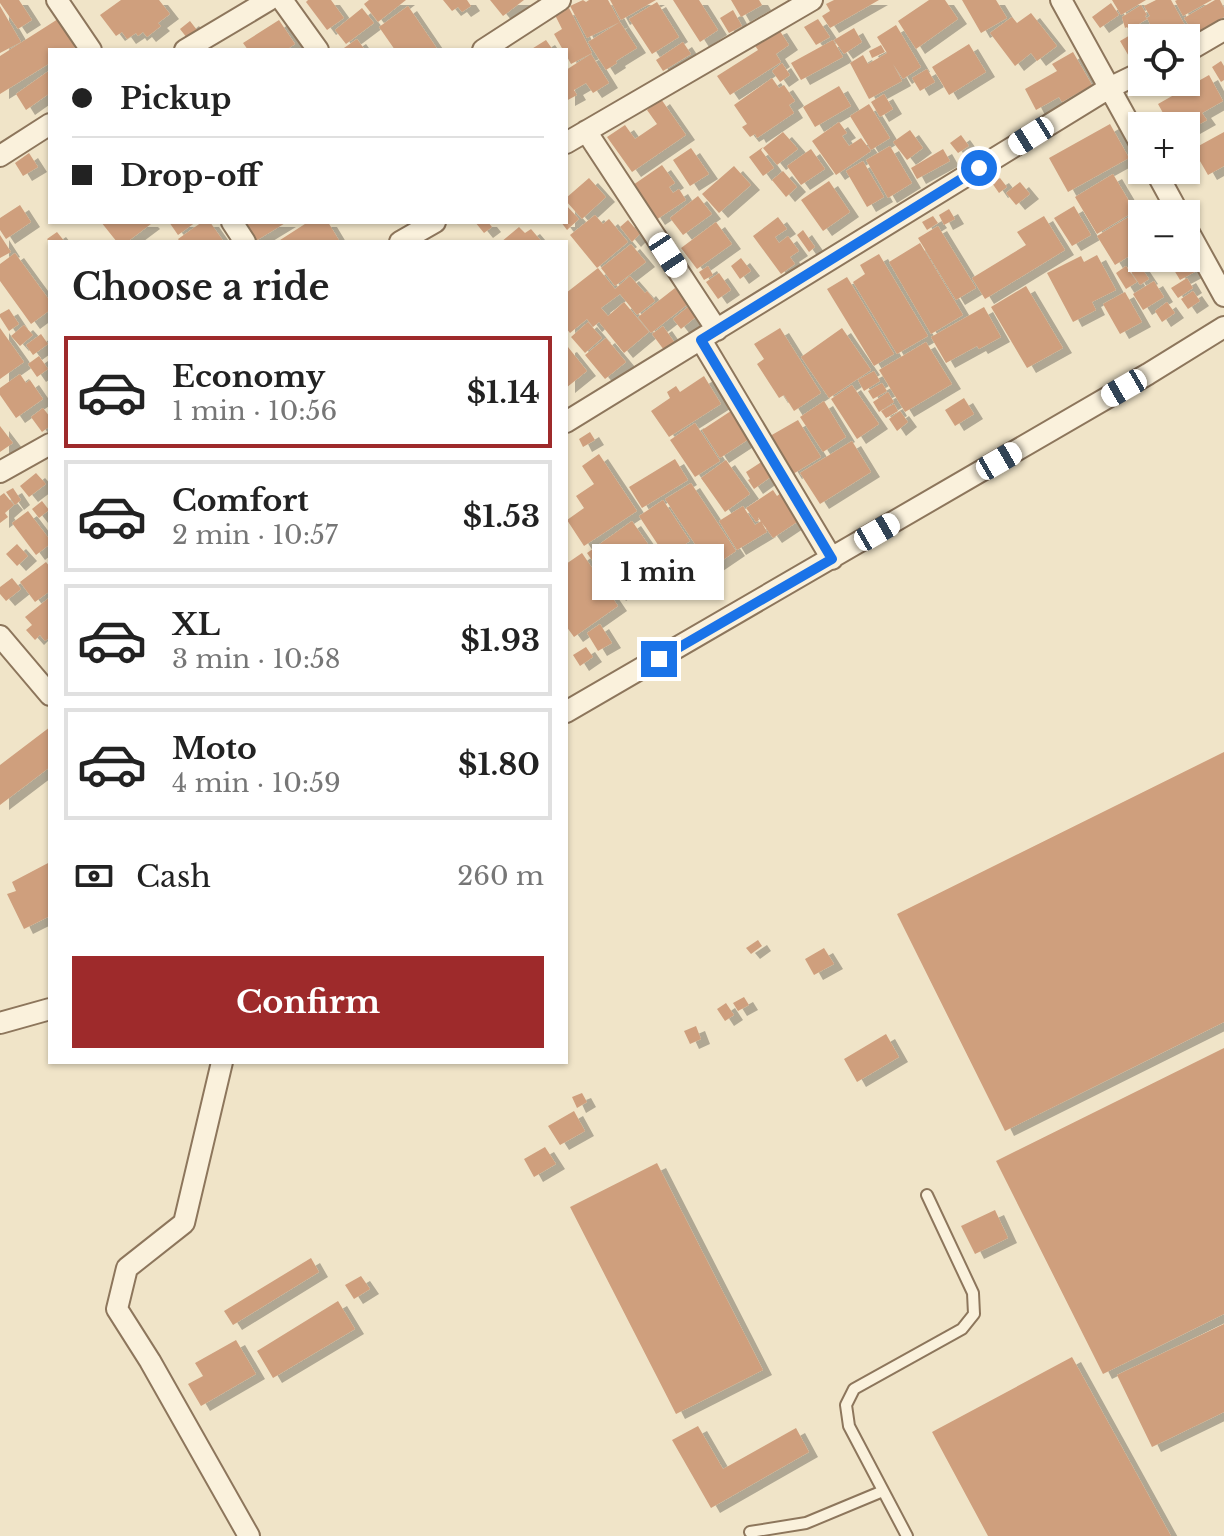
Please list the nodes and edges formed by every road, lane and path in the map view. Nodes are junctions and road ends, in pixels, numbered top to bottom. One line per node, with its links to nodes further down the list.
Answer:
1 (57, 0): 10 (street)
2 (269, 0): 11 (street)
3 (282, 0): 12 (street)
4 (560, 0): 13 (street)
5 (812, 0): 7 (street)
6 (1061, 0): 15 (street)
7 (788, 7): 18 (street)
8 (1224, 30): 9 (street)
9 (1200, 44)
10 (90, 48)
11 (188, 48)
12 (317, 48)
13 (486, 48)
14 (1128, 79): 15 (street)
15 (1109, 88): 16 (street); 26 (street)
16 (1128, 122)
17 (48, 125): 20 (street)
18 (586, 131): 19 (street); 26 (street)
19 (568, 142)
20 (0, 156)
21 (427, 224): 22 (street)
22 (403, 240)
23 (1200, 252): 24 (street)
24 (1224, 296)
25 (1224, 327): 30 (street)
26 (709, 335): 27 (street); 30 (street)
27 (568, 421)
28 (48, 445): 29 (street)
29 (0, 472)
30 (832, 559): 33 (street)
31 (0, 636): 32 (street)
32 (48, 693)
33 (568, 711)
34 (48, 1010): 35 (street)
35 (0, 1023)
36 (222, 1064): 40 (street)
37 (927, 1195): 38 (lane)
38 (883, 1491): 39 (lane); 41 (lane)
39 (750, 1532)
40 (249, 1536)
41 (907, 1536)

